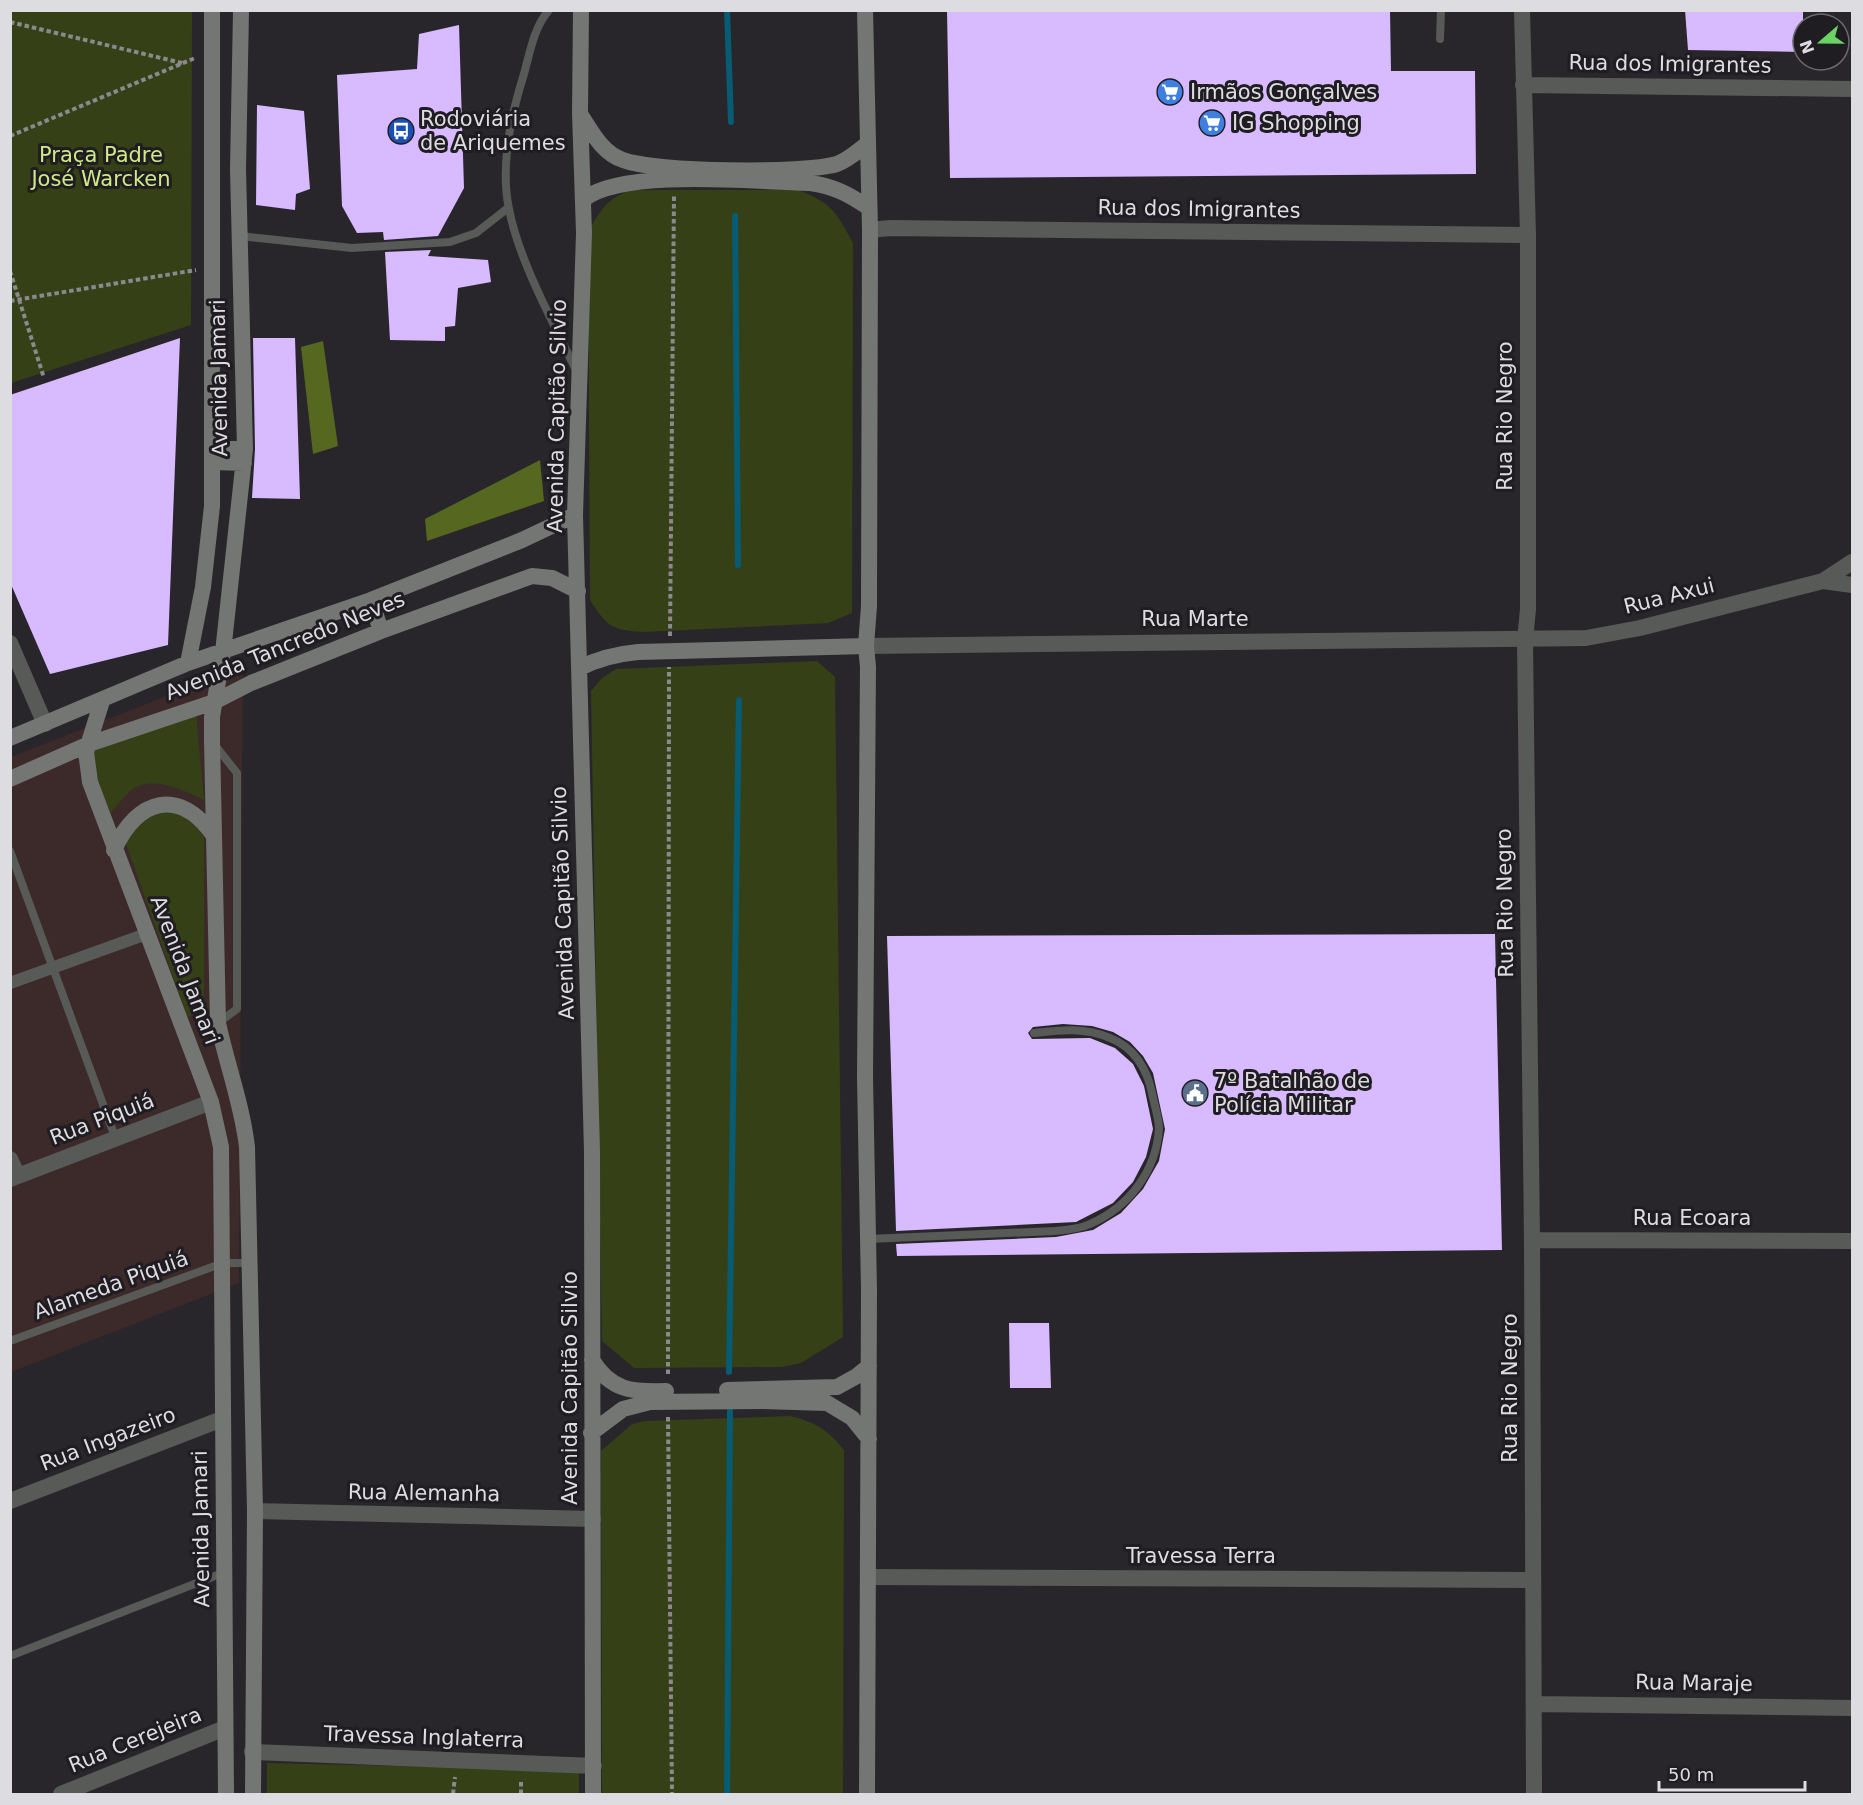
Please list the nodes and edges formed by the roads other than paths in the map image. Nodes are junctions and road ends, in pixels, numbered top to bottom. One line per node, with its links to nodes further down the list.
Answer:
1 (212, 10): 20 (main road, Avenida Jamari)
2 (241, 10): 18 (main road, Avenida Jamari)
3 (549, 10): 14 (lane)
4 (581, 10): 11 (main road, Avenida Capitão Silvio)
5 (1441, 10): 8 (lane)
6 (1522, 10): 9 (street, Rua Rio Negro)
7 (862, 12): 12 (main road)
8 (1440, 39)
9 (1523, 85): 10 (street, Rua dos Imigrantes); 17 (street, Rua Rio Negro)
10 (1852, 88)
11 (580, 113): 12 (main road); 13 (main road, Avenida Capitão Silvio)
12 (867, 144): 15 (main road)
13 (584, 199): 15 (main road); 19 (main road, Avenida Capitão Silvio)
14 (508, 208): 18 (lane); 19 (lane)
15 (869, 208): 16 (main road)
16 (870, 230): 17 (street, Rua dos Imigrantes); 31 (main road)
17 (1528, 235): 29 (street, Rua Rio Negro)
18 (239, 236): 21 (main road, Avenida Jamari)
19 (580, 378): 22 (main road, Avenida Capitão Silvio)
20 (214, 456): 21 (main road); 33 (main road, Avenida Jamari)
21 (244, 456): 32 (main road, Avenida Jamari)
22 (575, 515): 26 (main road, Avenida Capitão Silvio); 27 (main road, Avenida Tancredo Neves)
23 (1852, 562): 24 (street, Rua Axui)
24 (1823, 581): 25 (street, Rua Axui); 29 (street, Rua Axui)
25 (1852, 585)
26 (578, 591): 28 (main road, Avenida Tancredo Neves); 34 (main road, Avenida Capitão Silvio)
27 (371, 600): 28 (main road); 32 (main road, Avenida Tancredo Neves)
28 (381, 631): 36 (main road, Avenida Tancredo Neves)
29 (1525, 641): 31 (street, Rua Marte); 55 (street, Rua Rio Negro)
30 (10, 643): 37 (street)
31 (866, 646): 34 (main road); 54 (main road)
32 (223, 652): 33 (main road, Avenida Tancredo Neves); 36 (main road, Avenida Jamari)
33 (188, 663): 35 (main road, Avenida Tancredo Neves)
34 (580, 668): 60 (main road, Avenida Capitão Silvio)
35 (102, 701): 37 (main road, Avenida Tancredo Neves); 40 (main road, Avenida Jamari)
36 (214, 702): 39 (main road, Avenida Jamari); 40 (main road, Avenida Tancredo Neves)
37 (45, 724): 38 (main road, Avenida Tancredo Neves)
38 (10, 738)
39 (212, 741): 42 (main road, Avenida Jamari); 48 (lane, Avenida Jamari)
40 (89, 744): 41 (main road, Avenida Tancredo Neves); 43 (main road, Avenida Jamari)
41 (10, 780)
42 (214, 837): 43 (main road); 48 (main road, Avenida Jamari)
43 (114, 850): 45 (main road, Avenida Jamari)
44 (10, 851): 46 (lane)
45 (149, 933): 46 (street); 50 (main road, Avenida Jamari)
46 (53, 968): 47 (street); 51 (lane)
47 (10, 983)
48 (218, 1023): 58 (main road, Avenida Jamari)
49 (1034, 1033): 54 (lane)
50 (211, 1102): 51 (street, Rua Piquiá); 57 (main road, Avenida Jamari)
51 (115, 1137): 53 (street, Rua Piquiá)
52 (10, 1159): 53 (street)
53 (14, 1178)
54 (868, 1239): 61 (main road)
55 (1532, 1240): 56 (street, Rua Ecoara); 72 (street, Rua Rio Negro)
56 (1852, 1241)
57 (223, 1263): 58 (lane); 59 (lane, Alameda Piquiá); 63 (main road, Avenida Jamari)
58 (249, 1263): 67 (main road, Avenida Jamari)
59 (10, 1341)
60 (592, 1360): 62 (main road); 64 (main road, Avenida Capitão Silvio)
61 (869, 1365): 62 (main road); 65 (main road)
62 (668, 1397): 64 (main road); 65 (main road)
63 (222, 1419): 66 (street, Rua Ingazeiro); 70 (main road, Avenida Jamari)
64 (591, 1433): 68 (main road, Avenida Capitão Silvio)
65 (869, 1439): 71 (main road)
66 (10, 1501)
67 (255, 1512): 68 (street, Rua Alemanha); 69 (main road, Avenida Jamari)
68 (593, 1519): 78 (main road, Avenida Capitão Silvio)
69 (255, 1563): 70 (main road); 77 (main road, Avenida Jamari)
70 (226, 1567): 73 (lane); 76 (main road, Avenida Jamari)
71 (870, 1577): 72 (street, Travessa Terra); 83 (main road)
72 (1533, 1580): 74 (street, Rua Rio Negro)
73 (10, 1656)
74 (1534, 1704): 75 (street, Rua Maraje); 84 (street, Rua Rio Negro)
75 (1852, 1708)
76 (225, 1728): 79 (street, Rua Cerejeira); 80 (main road, Avenida Jamari)
77 (252, 1752): 78 (street, Travessa Inglaterra); 81 (main road, Avenida Jamari)
78 (594, 1766): 82 (main road, Avenida Capitão Silvio)
79 (62, 1794)
80 (226, 1794)
81 (253, 1794)
82 (593, 1794)
83 (867, 1794)
84 (1534, 1794)

